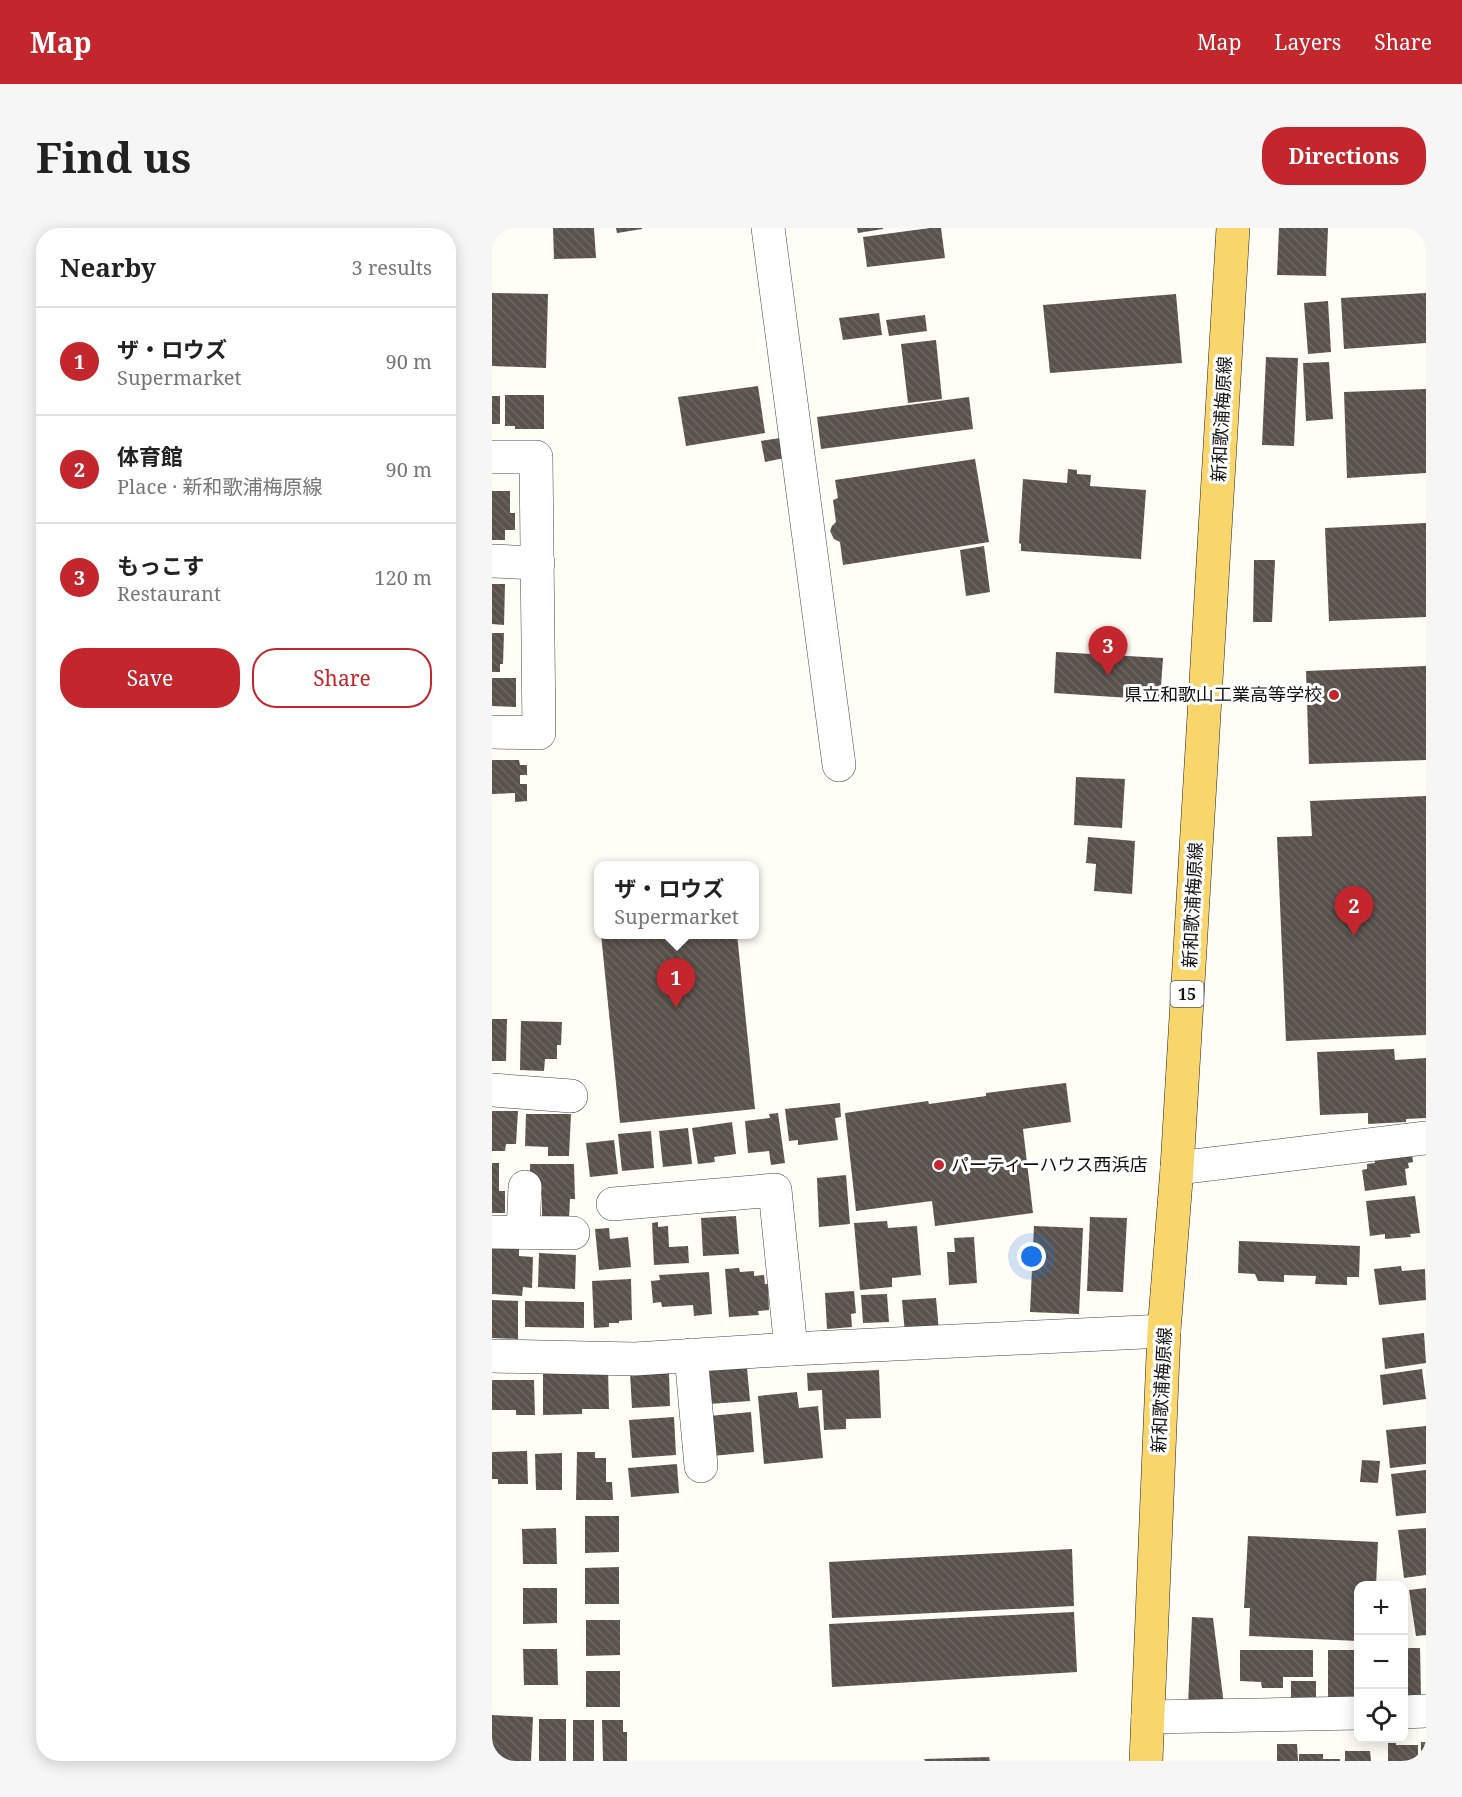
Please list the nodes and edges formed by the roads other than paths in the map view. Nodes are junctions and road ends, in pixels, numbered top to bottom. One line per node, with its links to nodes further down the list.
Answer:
1 (768, 228): 7 (street)
2 (1233, 228): 11 (main road, 新和歌浦梅原線 / 15)
3 (492, 457): 5 (street)
4 (492, 561): 5 (street)
5 (538, 563): 6 (street)
6 (492, 732)
7 (839, 765)
8 (492, 1090): 9 (street)
9 (571, 1096)
10 (1426, 1138): 11 (street)
11 (1177, 1168): 16 (main road, 新和歌浦梅原線 / 15)
12 (525, 1187): 14 (street)
13 (613, 1204): 17 (street)
14 (508, 1232): 15 (street)
15 (573, 1233)
16 (1164, 1331): 17 (street); 24 (main road, 新和歌浦梅原線 / 15)
17 (791, 1349): 18 (street)
18 (691, 1355): 19 (street); 20 (street)
19 (492, 1356)
20 (701, 1466)
21 (1426, 1711): 22 (street)
22 (1408, 1712)
23 (1354, 1713): 24 (street)
24 (1148, 1717): 25 (main road, 新和歌浦梅原線 / 15)
25 (1146, 1761)

